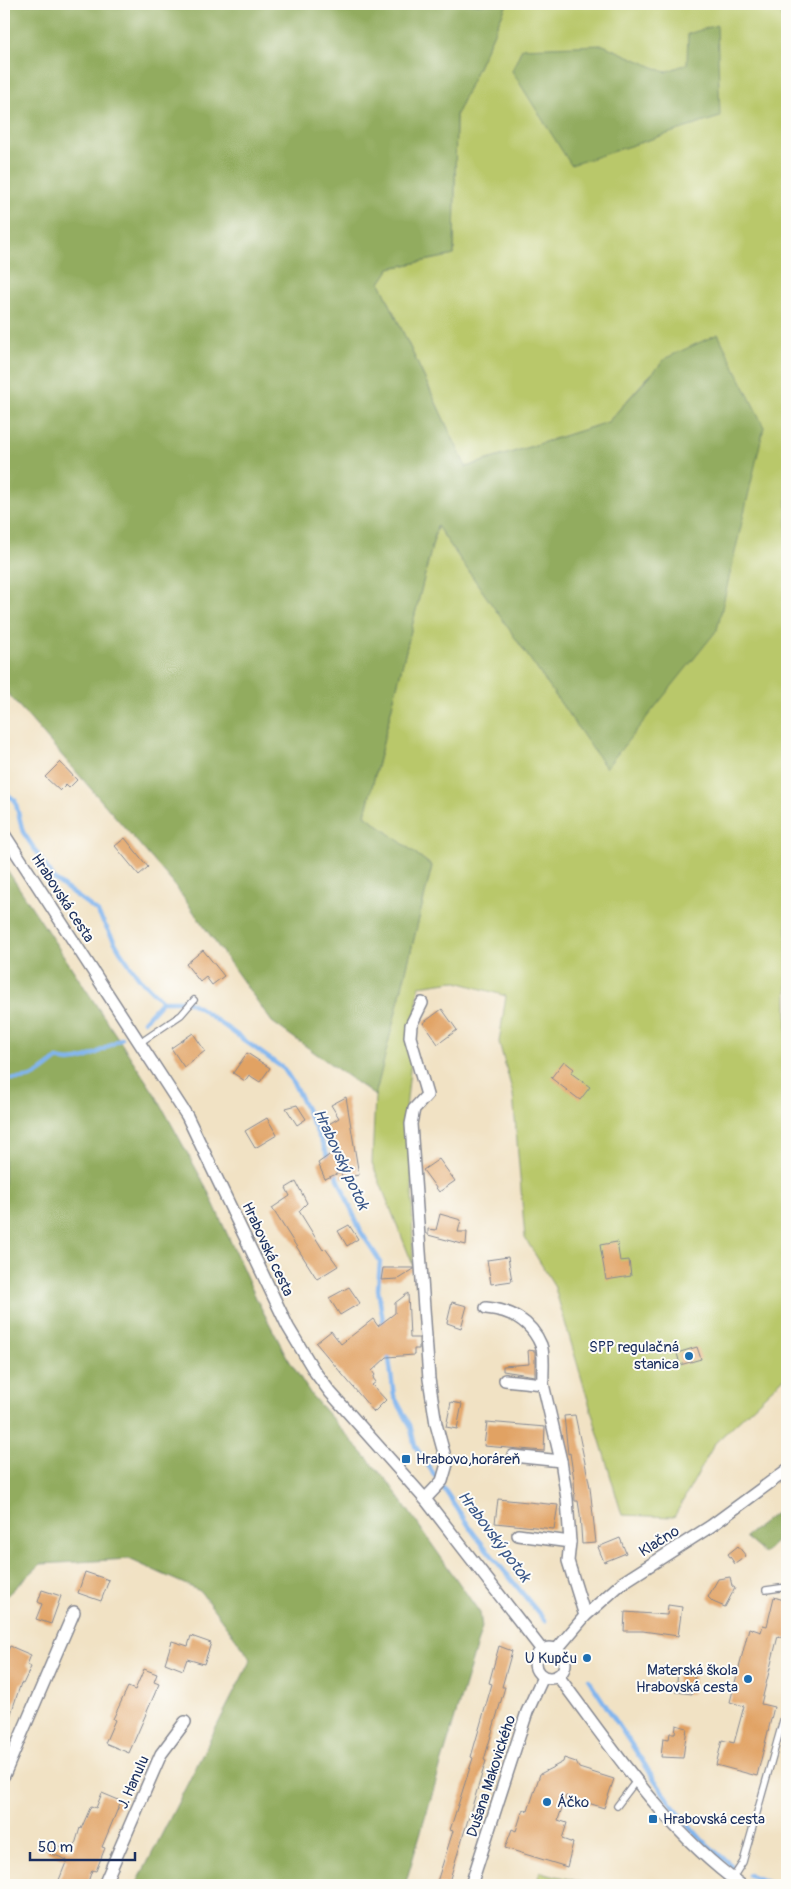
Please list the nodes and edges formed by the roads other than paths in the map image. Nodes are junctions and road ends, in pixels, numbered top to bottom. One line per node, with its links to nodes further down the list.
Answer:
1 (4, 834): 4 (street, Hrabovská cesta)
2 (194, 1000): 4 (lane)
3 (422, 1003): 11 (street)
4 (141, 1042): 11 (street, Hrabovská cesta)
5 (486, 1308): 7 (street)
6 (505, 1380): 7 (street)
7 (543, 1384): 9 (street)
8 (513, 1456): 9 (street)
9 (561, 1461): 13 (street)
10 (787, 1470): 17 (street, Klačno)
11 (425, 1499): 19 (street, Hrabovská cesta)
12 (518, 1535): 13 (street)
13 (570, 1542): 17 (street)
14 (787, 1587): 15 (lane)
15 (766, 1590)
16 (74, 1612): 24 (street)
17 (585, 1616): 18 (street, Klačno)
18 (557, 1649): 19 (street); 20 (street)
19 (542, 1650): 21 (street)
20 (558, 1676): 21 (street); 25 (street)
21 (543, 1677): 29 (street, Dušana Makovického)
22 (787, 1706): 27 (lane)
23 (186, 1722): 28 (street, J. Hanulu)
24 (4, 1775)
25 (636, 1780): 26 (lane); 27 (street)
26 (617, 1806)
27 (736, 1882)
28 (104, 1885)
29 (471, 1885)

